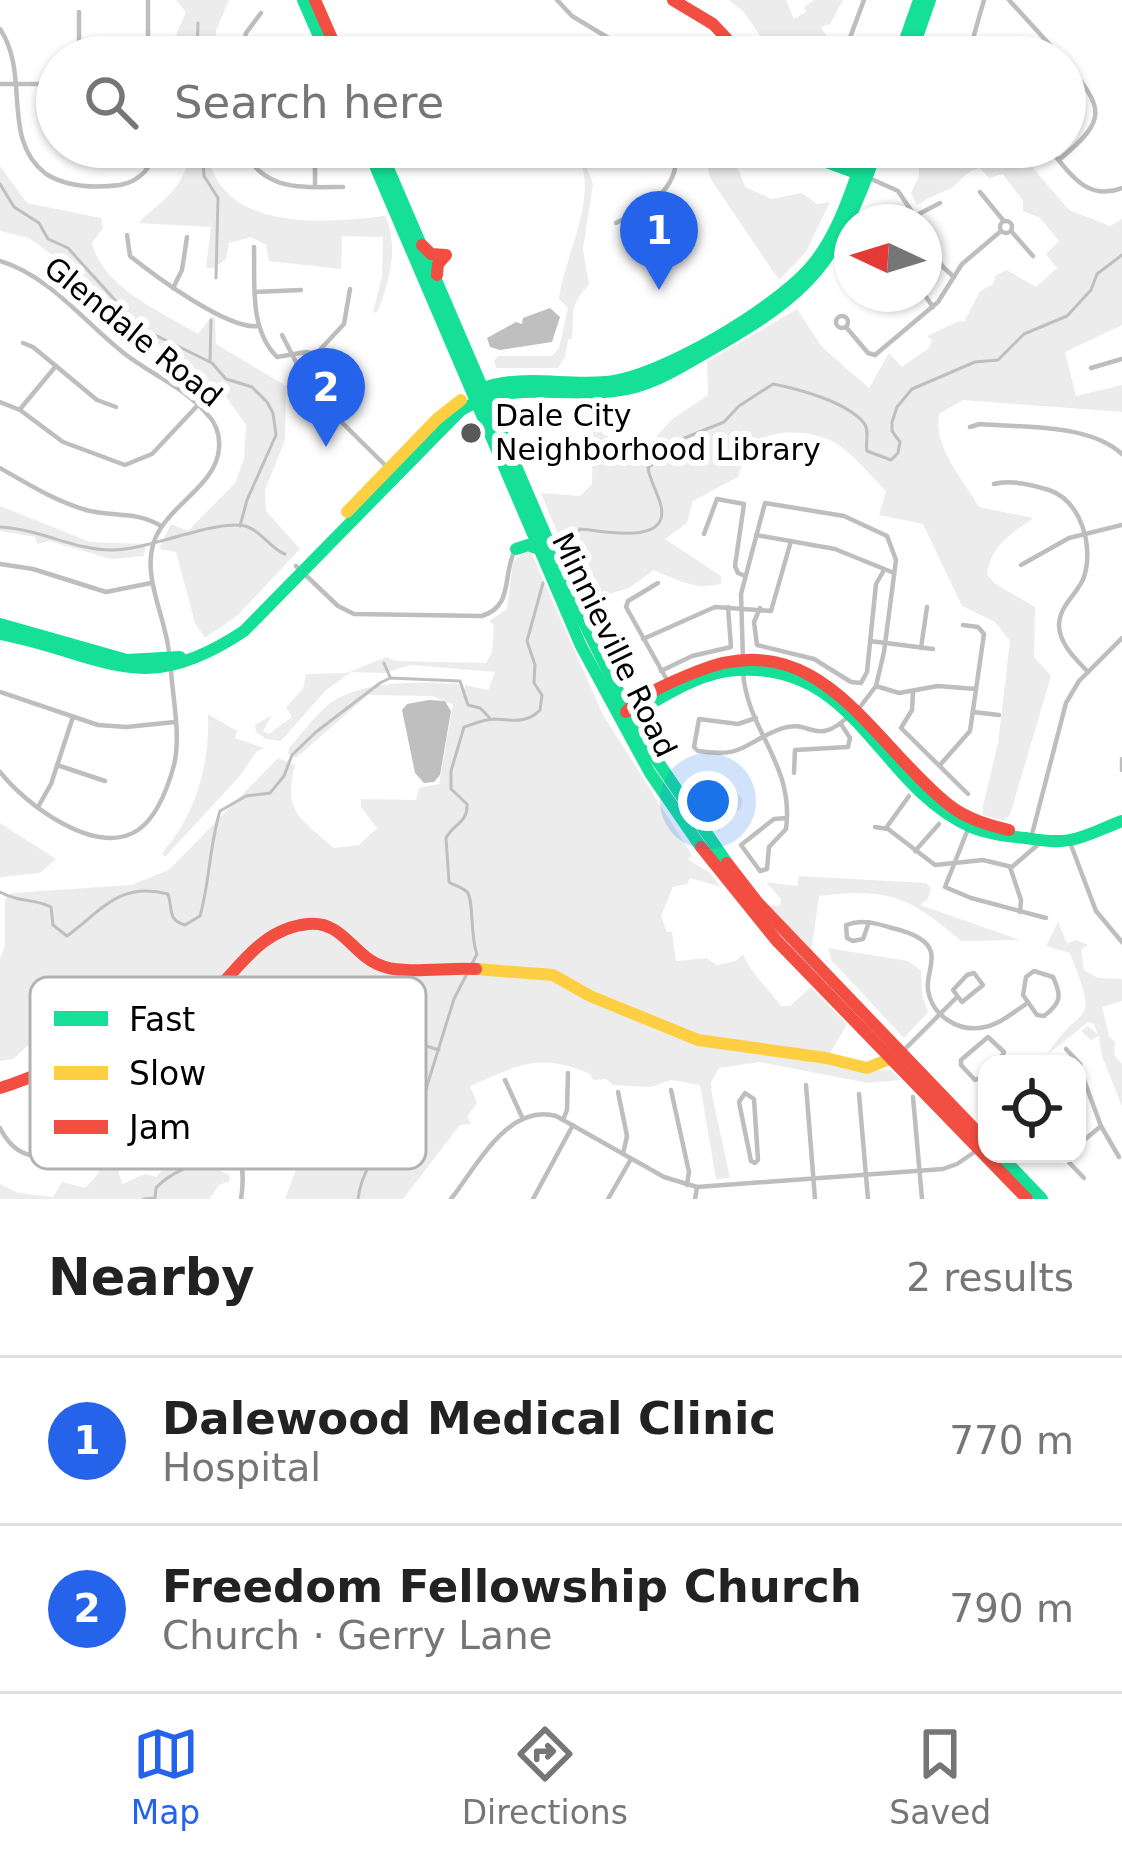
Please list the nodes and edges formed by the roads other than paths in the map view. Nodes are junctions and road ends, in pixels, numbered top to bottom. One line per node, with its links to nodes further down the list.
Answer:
1 (148, 0): 15 (street)
2 (303, 0): 17 (main road)
3 (315, 0): 18 (main road)
4 (556, 0): 19 (street)
5 (673, 0): 20 (main road)
6 (864, 0): 21 (street)
7 (919, 0): 22 (main road)
8 (930, 0): 23 (main road)
9 (984, 0): 24 (street)
10 (1009, 0): 25 (street)
11 (79, 12): 14 (street)
12 (261, 13): 16 (street)
13 (0, 29): 27 (street)
14 (79, 36)
15 (148, 36)
16 (245, 36)
17 (319, 36)
18 (331, 36)
19 (605, 36)
20 (724, 36)
21 (851, 36)
22 (906, 36)
23 (917, 36)
24 (974, 36)
25 (1041, 36)
26 (0, 84): 27 (street)
27 (11, 84): 28 (street); 31 (street)
28 (36, 84)
29 (1086, 87): 30 (street)
30 (1086, 136)
31 (36, 167)
32 (37, 168): 33 (street)
33 (148, 168)
34 (255, 168): 44 (street)
35 (315, 168): 44 (street)
36 (376, 168): 78 (main road, Minnieville Road)
37 (388, 168): 50 (main road)
38 (676, 168): 52 (street)
39 (842, 168): 43 (main road)
40 (863, 168): 43 (main road)
41 (866, 168): 43 (main road)
42 (1067, 168): 46 (street)
43 (862, 175): 49 (street); 79 (main road)
44 (315, 187): 45 (street)
45 (343, 188)
46 (1122, 188)
47 (980, 192): 51 (street)
48 (413, 196): 50 (main road)
49 (907, 204)
50 (408, 216): 73 (main road, Minnieville Road)
51 (1003, 222): 53 (street); 54 (street)
52 (616, 223)
53 (1001, 231): 54 (street); 62 (street)
54 (1011, 232): 58 (street)
55 (127, 235): 63 (street)
56 (187, 237): 63 (street)
57 (254, 247): 66 (street)
58 (1033, 256)
59 (2, 261): 61 (street); 82 (street, Glendale Road)
60 (942, 266): 62 (street)
61 (0, 272)
62 (953, 277): 67 (street)
63 (173, 288): 69 (street)
64 (350, 289): 74 (street)
65 (301, 290): 66 (street)
66 (255, 292): 69 (street)
67 (942, 294)
68 (927, 312): 70 (street)
69 (258, 326): 74 (street)
70 (846, 327)
71 (282, 335): 74 (street)
72 (22, 344): 76 (street)
73 (468, 354): 79 (main road); 80 (main road, Minnieville Road)
74 (293, 356): 91 (street)
75 (1122, 359): 77 (street)
76 (56, 366): 83 (street); 84 (street)
77 (1091, 368)
78 (463, 370): 80 (main road, Minnieville Road); 85 (main road)
79 (524, 382): 80 (main road); 87 (main road)
80 (479, 395): 85 (main road); 86 (main road, Minnieville Road); 87 (main road, Minnieville Road)
81 (0, 402): 84 (street)
82 (199, 405): 84 (street); 94 (street, Glendale Road)
83 (116, 407)
84 (20, 410)
85 (454, 410): 86 (main road); 91 (main road)
86 (482, 416): 95 (main road, Minnieville Road)
87 (498, 424): 95 (main road, Minnieville Road)
88 (970, 427): 89 (street)
89 (1122, 454)
90 (0, 468): 94 (street)
91 (392, 472): 104 (main road)
92 (994, 484): 97 (street)
93 (1122, 525): 97 (street)
94 (161, 526): 108 (street, Glendale Road)
95 (538, 531): 100 (street); 101 (main road, Minnieville Road); 134 (main road, Minnieville Road)
96 (704, 534): 107 (street)
97 (1084, 534): 103 (street); 126 (street)
98 (756, 536): 99 (street); 106 (street); 107 (street)
99 (791, 541): 105 (street); 113 (street)
100 (516, 549): 101 (main road); 104 (street)
101 (539, 549): 134 (main road, Minnieville Road)
102 (0, 564): 108 (street)
103 (1021, 565)
104 (298, 569): 123 (main road)
105 (884, 570): 106 (street); 119 (street)
106 (894, 573): 120 (street)
107 (745, 576): 111 (street)
108 (152, 583): 123 (street, Glendale Road)
109 (658, 584): 117 (street)
110 (728, 605): 111 (street); 117 (street); 125 (street)
111 (741, 606): 113 (street); 124 (street)
112 (927, 607): 121 (street)
113 (760, 608): 119 (street)
114 (0, 625): 123 (main road)
115 (963, 625): 129 (street)
116 (0, 634): 123 (main road)
117 (643, 638): 125 (street)
118 (1122, 638): 126 (street)
119 (870, 641): 120 (street)
120 (885, 643): 121 (street); 128 (street)
121 (921, 648): 122 (street)
122 (933, 650)
123 (170, 664): 138 (street, Glendale Road)
124 (743, 665): 127 (main road); 132 (main road); 134 (main road); 137 (street)
125 (661, 671): 127 (street)
126 (1088, 672): 158 (street)
127 (669, 685): 134 (main road)
128 (876, 686): 131 (street); 132 (street)
129 (976, 689): 131 (street); 133 (street)
130 (0, 692): 136 (street)
131 (913, 692): 143 (street)
132 (856, 710): 139 (street); 153 (main road)
133 (973, 712): 135 (street); 143 (street)
134 (622, 714): 175 (main road, Minnieville Road)
135 (999, 715)
136 (73, 717): 138 (street); 142 (street)
137 (756, 718): 140 (street); 140 (street)
138 (175, 722): 150 (street, Glendale Road)
139 (841, 724): 140 (street); 146 (street)
140 (766, 737): 151 (street)
141 (1122, 759): 144 (street)
142 (57, 765): 147 (street); 150 (street)
143 (940, 765): 148 (street)
144 (1122, 770)
145 (0, 772): 150 (street, Glendale Road)
146 (794, 773)
147 (105, 781)
148 (968, 794)
149 (909, 796): 156 (street)
150 (37, 807)
151 (788, 818): 151 (street)
152 (1122, 820): 157 (main road)
153 (971, 823): 158 (main road); 160 (street)
154 (938, 824): 159 (street)
155 (875, 827): 156 (street)
156 (886, 827): 159 (street)
157 (1069, 840): 158 (main road); 165 (street)
158 (1030, 842): 161 (street)
159 (915, 851): 160 (street)
160 (954, 864): 161 (street); 162 (street)
161 (1010, 867): 162 (street)
162 (1019, 911): 163 (street)
163 (1046, 919)
164 (869, 922): 169 (street)
165 (1122, 942)
166 (228, 977): 175 (main road)
167 (957, 998): 167 (street); 169 (street)
168 (1026, 1004): 168 (street); 170 (street)
169 (940, 1014): 170 (street); 175 (street)
170 (984, 1028): 171 (street)
171 (986, 1037): 173 (street); 179 (street)
172 (1066, 1049): 174 (street)
173 (1002, 1055)
174 (1072, 1055)
175 (896, 1057): 192 (main road, Minnieville Road)
176 (568, 1073): 188 (street)
177 (30, 1079): 181 (main road)
178 (505, 1080): 187 (street)
179 (978, 1080)
180 (806, 1085): 207 (street)
181 (0, 1088)
182 (671, 1090): 209 (street)
183 (1086, 1090): 190 (street)
184 (618, 1092): 196 (street)
185 (860, 1094): 205 (street)
186 (913, 1097): 204 (street)
187 (522, 1117): 188 (street); 212 (street)
188 (563, 1120): 189 (street)
189 (573, 1125): 196 (street); 213 (street)
190 (1101, 1126): 193 (street); 197 (street)
191 (0, 1128): 195 (street)
192 (978, 1136)
193 (1086, 1138)
194 (978, 1148): 204 (street)
195 (30, 1154)
196 (623, 1154): 198 (street)
197 (1119, 1157)
198 (632, 1159): 209 (street); 214 (street)
199 (755, 1163): 199 (street); 208 (street)
200 (1000, 1163): 219 (main road, Minnieville Road)
201 (1008, 1163): 220 (main road)
202 (1071, 1163): 206 (street)
203 (242, 1169): 211 (street)
204 (919, 1171): 205 (street); 218 (street)
205 (866, 1175): 207 (street); 217 (street)
206 (1084, 1178)
207 (814, 1179): 208 (street); 216 (street)
208 (757, 1184): 210 (street)
209 (687, 1185): 210 (street)
210 (697, 1187): 215 (street)
211 (241, 1199)
212 (451, 1199)
213 (532, 1199)
214 (608, 1199)
215 (695, 1199)
216 (815, 1199)
217 (868, 1199)
218 (922, 1199)
219 (1027, 1199)
220 (1042, 1199)

